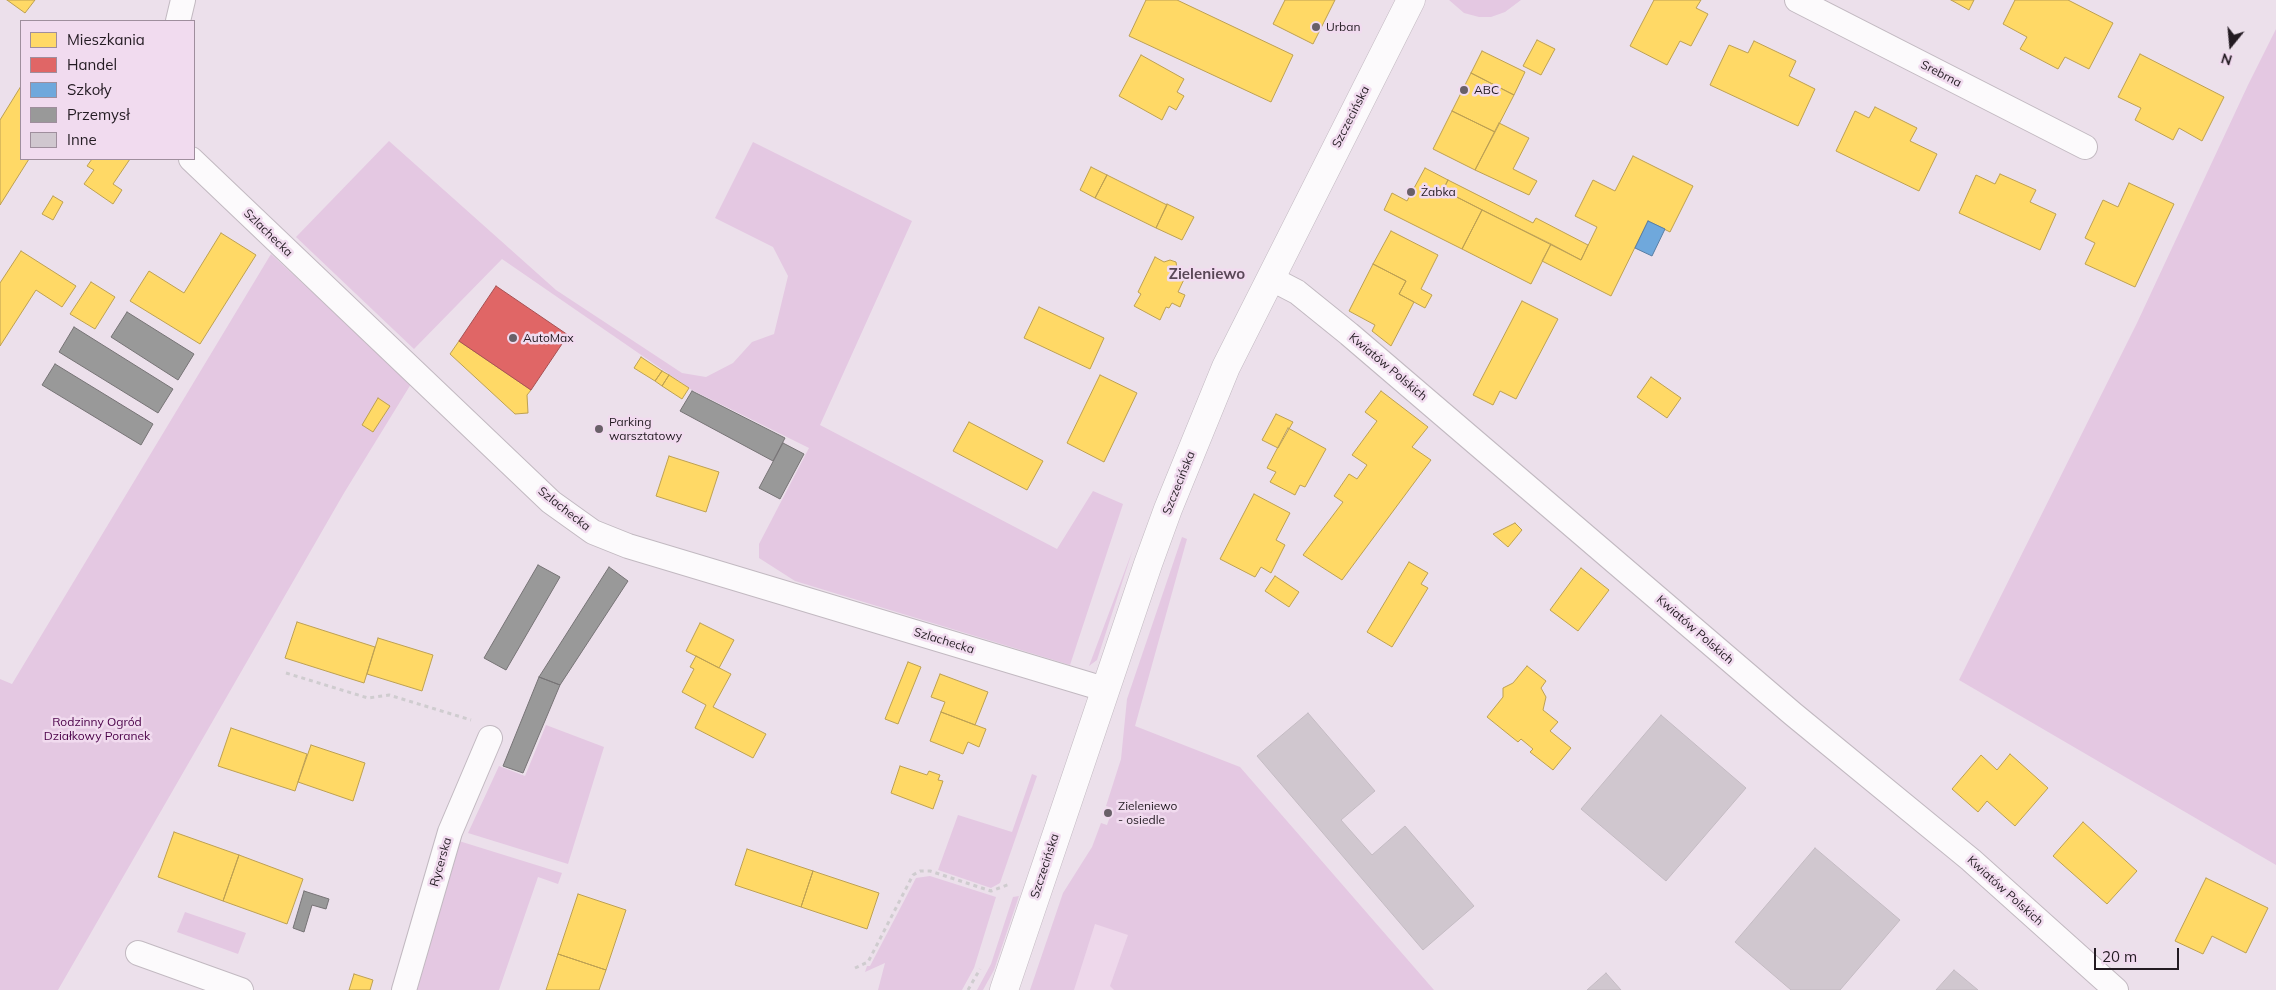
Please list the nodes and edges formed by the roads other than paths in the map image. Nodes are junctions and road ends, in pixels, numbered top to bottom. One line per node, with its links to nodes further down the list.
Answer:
1 (183, 0): 4 (street)
2 (1410, 0): 7 (street, Szczecińska)
3 (1797, 0): 5 (street, Srebrna)
4 (178, 20)
5 (2085, 148)
6 (192, 160): 8 (street, Szlachecka)
7 (1270, 278): 8 (street, Szczecińska); 14 (street, Kwiatów Polskich)
8 (1104, 689): 13 (street, Szczecińska)
9 (490, 738): 12 (street, Rycerska)
10 (138, 954): 11 (street)
11 (241, 990)
12 (404, 990)
13 (1004, 990)
14 (2116, 990)

